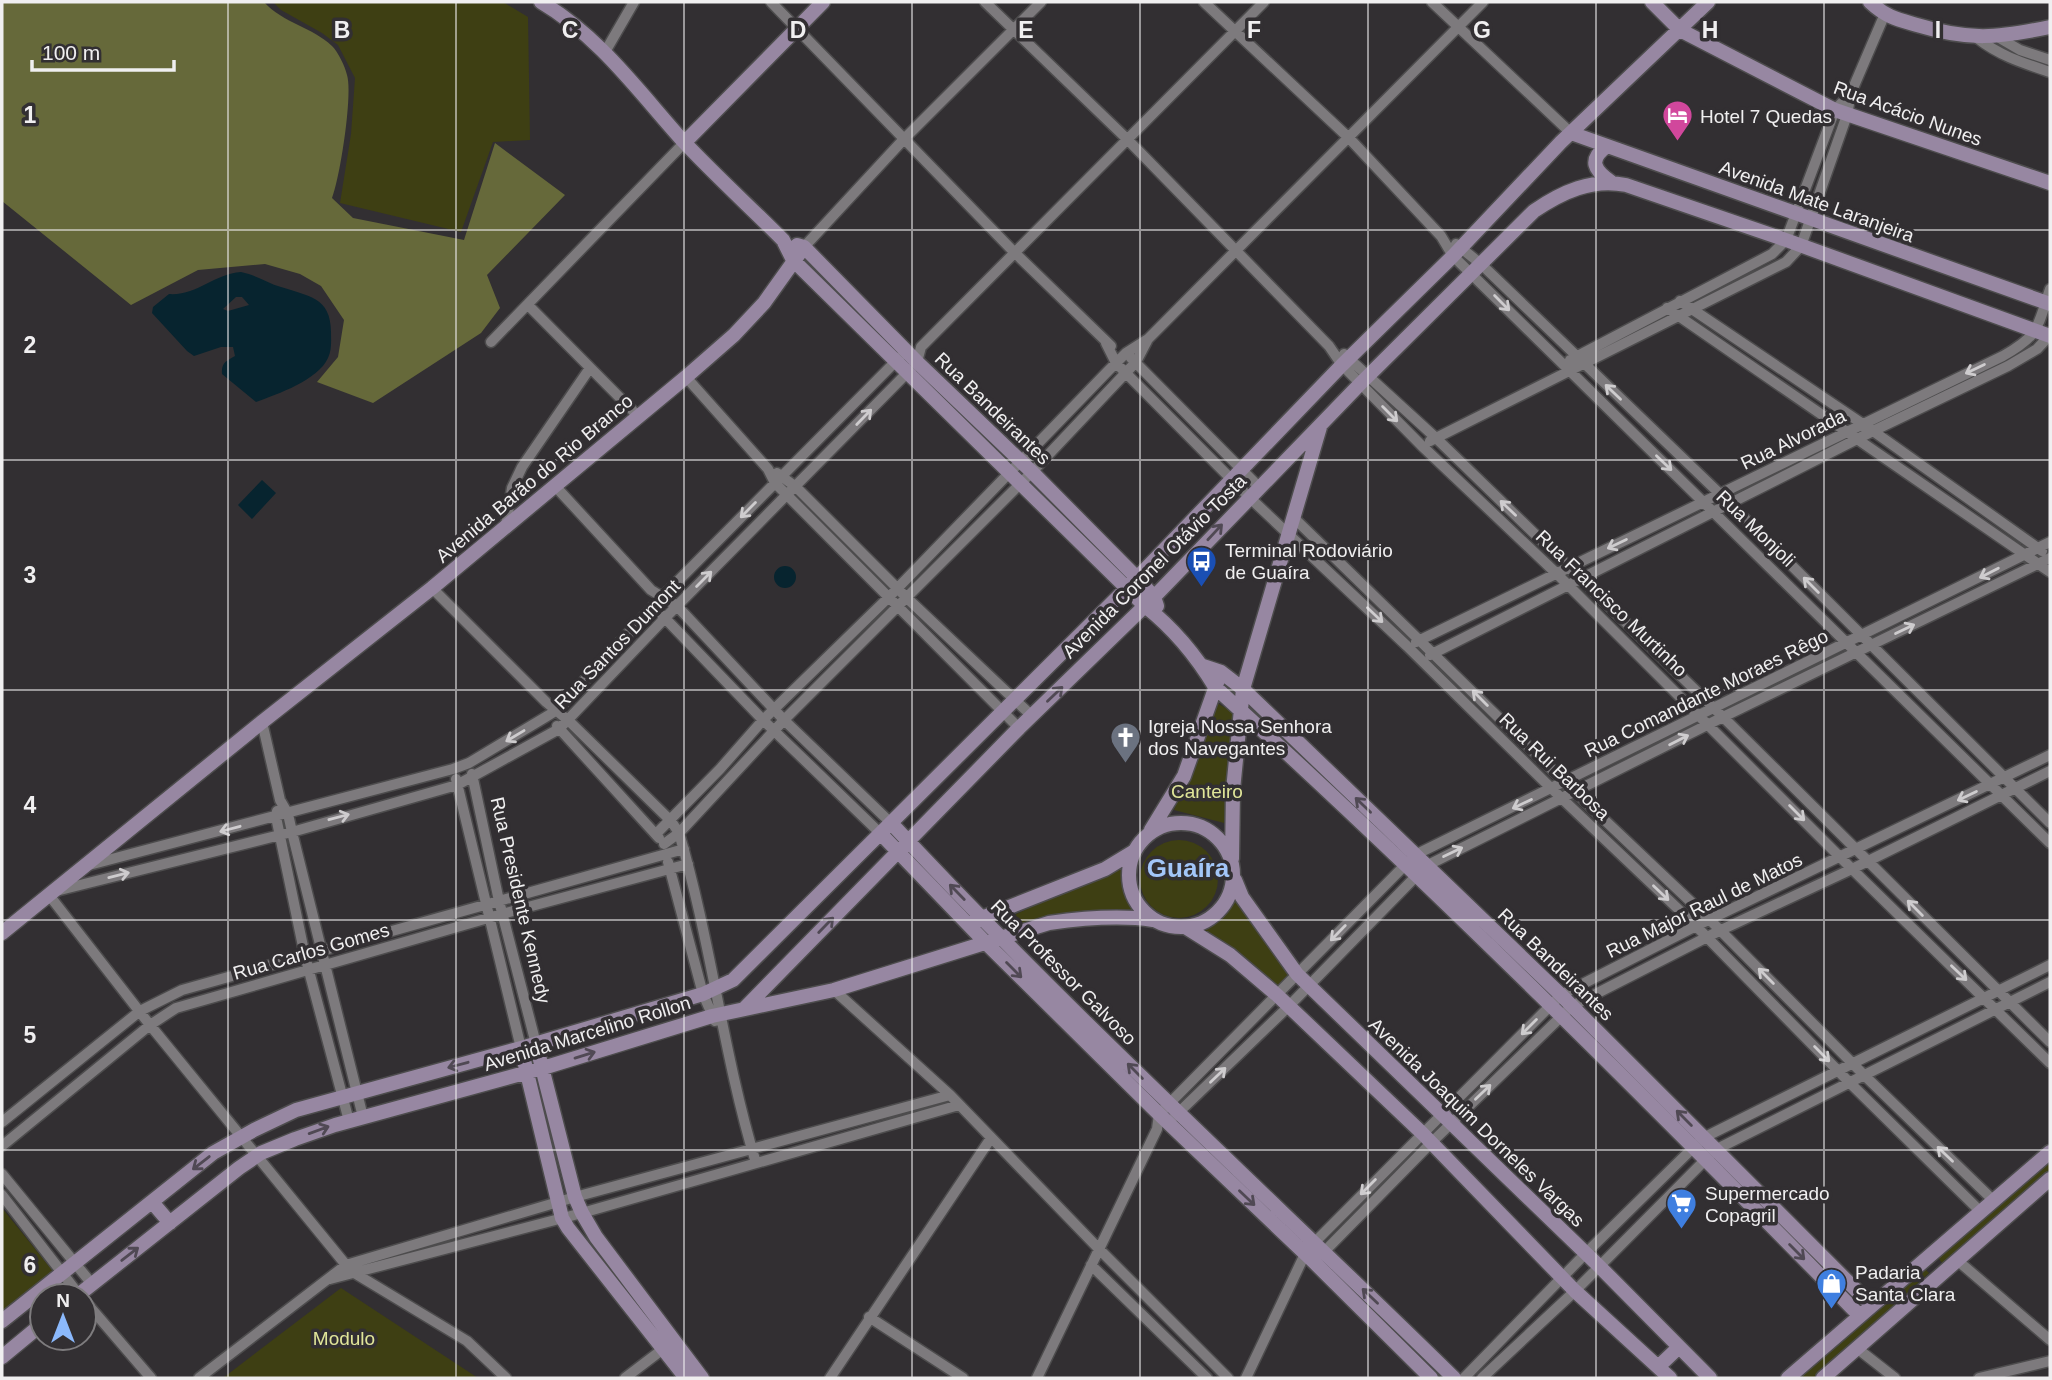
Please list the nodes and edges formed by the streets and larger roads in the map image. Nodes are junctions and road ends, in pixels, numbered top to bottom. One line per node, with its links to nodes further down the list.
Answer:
1 (541, 2): 23 (street, Rua Bandeirantes)
2 (634, 2): 23 (street)
3 (823, 2): 17 (street)
4 (985, 2): 18 (street, Rua Francisco Murtinho)
5 (1041, 2): 18 (street, Avenida Barão do Rio Branco)
6 (1204, 2): 20 (street, Rua Monjoli)
7 (1264, 2): 20 (street, Rua Santos Dumont)
8 (1432, 2): 15 (street)
9 (1483, 2): 15 (street)
10 (1652, 2): 19 (street, Rua Acácio Nunes)
11 (1708, 2): 19 (street, Avenida Coronel Otávio Tosta)
12 (1870, 2): 14 (street)
13 (775, 3): 17 (street, Rua Rui Barbosa)
14 (1884, 16): 22 (street); 26 (street)
15 (1458, 27): 27 (street); 28 (street)
16 (2050, 27): 21 (street)
17 (797, 28): 29 (street, Rua Rui Barbosa); 31 (street)
18 (1013, 30): 29 (street, Avenida Barão do Rio Branco); 30 (street, Rua Francisco Murtinho)
19 (1680, 30): 26 (street, Rua Acácio Nunes); 27 (street, Avenida Coronel Otávio Tosta)
20 (1234, 31): 28 (street, Rua Monjoli); 30 (street, Rua Santos Dumont)
21 (1996, 36): 22 (street); 24 (street)
22 (1977, 38): 25 (street)
23 (605, 52): 31 (street, Rua Bandeirantes)
24 (2050, 60)
25 (2050, 72)
26 (1841, 112): 34 (street, Rua Acácio Nunes); 35 (street)
27 (1571, 133): 32 (street, Avenida Mate Laranjeira); 41 (street, Avenida Coronel Otávio Tosta)
28 (1349, 138): 40 (street); 41 (street, Rua Monjoli)
29 (904, 139): 39 (street, Avenida Barão do Rio Branco); 42 (street, Rua Rui Barbosa)
30 (1127, 139): 40 (street, Rua Francisco Murtinho); 42 (street, Rua Santos Dumont)
31 (685, 142): 36 (street, Rua Bandeirantes); 47 (street)
32 (1607, 146): 33 (street); 35 (street, Avenida Mate Laranjeira)
33 (1611, 182): 37 (street); 44 (street, Avenida Coronel Otávio Tosta)
34 (2050, 183)
35 (1803, 217): 37 (street); 38 (street); 45 (street, Avenida Mate Laranjeira)
36 (783, 240): 39 (street, Rua Bandeirantes); 43 (street, Rua Bandeirantes)
37 (1786, 240): 38 (street); 46 (street)
38 (1801, 246): 49 (street); 52 (street)
39 (804, 247): 43 (street, Avenida Barão do Rio Branco); 59 (street, Rua Bandeirantes)
40 (1236, 251): 53 (street); 60 (street, Rua Francisco Murtinho)
41 (1457, 252): 44 (street, Rua Monjoli); 60 (street, Avenida Coronel Otávio Tosta)
42 (1015, 253): 56 (street, Rua Rui Barbosa); 59 (street, Rua Santos Dumont)
43 (793, 260): 59 (street, Rua Bandeirantes); 69 (street, Avenida Barão do Rio Branco)
44 (1476, 268): 58 (street, Rua Monjoli); 66 (street, Rua Monjoli, one-way to 66); 70 (street, Avenida Coronel Otávio Tosta)
45 (2049, 299): 52 (street)
46 (1680, 301): 48 (street); 49 (street)
47 (528, 305): 55 (street); 65 (street)
48 (1667, 308): 50 (street); 51 (street)
49 (1693, 309): 50 (street); 64 (street)
50 (1680, 315): 54 (street); 68 (street)
51 (1624, 330): 54 (street); 58 (street)
52 (2047, 335): 71 (street, Rua Alvorada)
53 (1148, 339): 57 (street); 61 (street)
54 (1631, 341): 63 (street)
55 (491, 342)
56 (1106, 343): 57 (street, Rua Rui Barbosa); 62 (street, Rua Rui Barbosa)
57 (1126, 353): 61 (street, Rua Rui Barbosa); 62 (street)
58 (1576, 356): 63 (street, Rua Monjoli); 66 (street)
59 (910, 359): 87 (street, Rua Bandeirantes); 92 (street, Rua Santos Dumont); 95 (street, Rua Santos Dumont, one-way to 59)
60 (1346, 361): 70 (street, Rua Francisco Murtinho); 90 (street, Avenida Coronel Otávio Tosta)
61 (1136, 362): 67 (street); 73 (street, Rua Rui Barbosa)
62 (1116, 363): 67 (street, Rua Rui Barbosa); 72 (street)
63 (1584, 365): 66 (street); 77 (street, Rua Monjoli, one-way to 63)
64 (1776, 366): 68 (street); 78 (street)
65 (590, 368): 74 (street); 103 (street)
66 (1568, 368): 82 (street, Rua Monjoli); 83 (street)
67 (1126, 373): 75 (street); 76 (street, Rua Rui Barbosa)
68 (1767, 376): 81 (street)
69 (685, 377): 74 (street, Avenida Barão do Rio Branco); 92 (street)
70 (1365, 379): 79 (street, Avenida Coronel Otávio Tosta); 83 (street, Rua Francisco Murtinho); 85 (street, Rua Francisco Murtinho, one-way to 85)
71 (1917, 404): 78 (street, Rua Alvorada); 80 (street, Rua Alvorada)
72 (1070, 410): 75 (street); 87 (street)
73 (1188, 414): 76 (street); 90 (street, Rua Rui Barbosa)
74 (639, 417): 94 (street, Avenida Barão do Rio Branco)
75 (1081, 420): 91 (street)
76 (1177, 424): 90 (street, Rua Rui Barbosa)
77 (1646, 424): 82 (street); 97 (street, Rua Monjoli)
78 (1861, 424): 80 (street); 81 (street, Rua Alvorada)
79 (1320, 425): 96 (street, Avenida Coronel Otávio Tosta); 102 (street)
80 (1873, 431): 84 (street, Rua Alvorada); 108 (street)
81 (1848, 432): 84 (street); 86 (street, Rua Alvorada)
82 (1635, 434): 99 (street, Rua Monjoli, one-way to 99)
83 (1436, 438): 85 (street); 88 (street, Rua Francisco Murtinho)
84 (1859, 439): 89 (street, Rua Alvorada); 109 (street)
85 (1421, 445): 93 (street, Rua Francisco Murtinho)
86 (1783, 464): 89 (street); 97 (street, Rua Alvorada)
87 (1016, 466): 91 (street, Rua Bandeirantes); 104 (street)
88 (1471, 472): 93 (street); 112 (street, Rua Francisco Murtinho, one-way to 88)
89 (1789, 474): 100 (street, Rua Alvorada)
90 (1237, 475): 96 (street, Rua Rui Barbosa); 119 (street, Avenida Coronel Otávio Tosta)
91 (1027, 477): 106 (street); 119 (street, Rua Bandeirantes)
92 (779, 479): 95 (street); 98 (street); 127 (street, Rua Santos Dumont, one-way to 127)
93 (1460, 482): 115 (street, Rua Francisco Murtinho)
94 (556, 487): 103 (street, Avenida Barão do Rio Branco); 127 (street, Rua Professor Galvoso)
95 (796, 487): 98 (street, Rua Santos Dumont); 122 (street)
96 (1254, 492): 105 (street, Rua Rui Barbosa); 128 (street, Avenida Coronel Otávio Tosta, one-way to 96)
97 (1720, 494): 99 (street, Rua Alvorada); 100 (street, Rua Monjoli)
98 (787, 495): 125 (street); 130 (street, Rua Santos Dumont, one-way to 98)
99 (1704, 502): 101 (street, Rua Monjoli); 112 (street, Rua Alvorada, one-way to 112)
100 (1729, 504): 101 (street, Rua Alvorada); 113 (street, Rua Monjoli)
101 (1715, 512): 116 (street, Rua Monjoli); 117 (street, Rua Alvorada)
102 (1294, 518): 105 (street); 118 (street, Rua Rui Barbosa)
103 (506, 524): 121 (street, Avenida Barão do Rio Branco)
104 (953, 530): 106 (street); 122 (street)
105 (1290, 535): 123 (street, Rua Rui Barbosa); 151 (street)
106 (964, 541): 126 (street)
107 (2050, 542): 108 (street, Rua Comandante Moraes Rêgo)
108 (2038, 548): 109 (street, Rua Comandante Moraes Rêgo); 110 (street)
109 (2023, 555): 111 (street); 124 (street, Rua Comandante Moraes Rêgo, one-way to 124)
110 (2050, 557): 111 (street, Rua Comandante Moraes Rêgo)
111 (2038, 564): 114 (street); 132 (street, Rua Comandante Moraes Rêgo)
112 (1569, 568): 115 (street, Rua Alvorada); 117 (street, Rua Francisco Murtinho)
113 (1794, 568): 116 (street); 129 (street, Rua Monjoli, one-way to 113)
114 (2050, 572)
115 (1556, 573): 120 (street, Rua Francisco Murtinho); 137 (street, Rua Alvorada)
116 (1782, 578): 133 (street, Rua Monjoli)
117 (1580, 579): 120 (street, Rua Alvorada); 138 (street, Rua Francisco Murtinho)
118 (1359, 580): 123 (street); 137 (street, Rua Rui Barbosa)
119 (1132, 583): 128 (street, Rua Bandeirantes); 135 (street, Avenida Coronel Otávio Tosta)
120 (1567, 585): 143 (street, Rua Francisco Murtinho); 145 (street, Rua Alvorada)
121 (432, 588): 160 (street); 168 (street, Avenida Barão do Rio Branco)
122 (897, 588): 125 (street); 126 (street)
123 (1348, 590): 141 (street, Rua Rui Barbosa, one-way to 141)
124 (1942, 596): 132 (street); 136 (street, Rua Comandante Moraes Rêgo)
125 (888, 597): 131 (street); 157 (street)
126 (908, 599): 131 (street); 154 (street)
127 (659, 600): 130 (street, Rua Professor Galvoso); 134 (street, Rua Professor Galvoso); 160 (street, Rua Santos Dumont)
128 (1150, 602): 142 (street, Avenida Coronel Otávio Tosta); 147 (street, Rua Bandeirantes)
129 (1827, 602): 133 (street); 136 (street, Rua Monjoli)
130 (677, 606): 134 (street, Rua Santos Dumont); 157 (street, Rua Professor Galvoso)
131 (898, 607): 159 (street); 166 (street)
132 (1949, 608): 140 (street, Rua Comandante Moraes Rêgo, one-way to 132)
133 (1816, 611): 139 (street, Rua Monjoli)
134 (664, 619): 165 (street, Rua Professor Galvoso); 167 (street, Rua Santos Dumont)
135 (1084, 630): 142 (street); 154 (street, Avenida Coronel Otávio Tosta)
136 (1862, 637): 139 (street, Rua Comandante Moraes Rêgo); 140 (street, Rua Monjoli)
137 (1421, 639): 141 (street, Rua Alvorada); 145 (street, Rua Rui Barbosa)
138 (1646, 643): 143 (street); 156 (street, Rua Francisco Murtinho)
139 (1849, 643): 144 (street, Rua Monjoli); 149 (street, Rua Comandante Moraes Rêgo)
140 (1871, 645): 144 (street, Rua Comandante Moraes Rêgo); 153 (street, Rua Monjoli)
141 (1407, 646): 146 (street, Rua Rui Barbosa)
142 (1101, 649): 163 (street, Avenida Coronel Otávio Tosta, one-way to 142)
143 (1636, 651): 162 (street, Rua Francisco Murtinho)
144 (1859, 652): 152 (street, Rua Comandante Moraes Rêgo); 155 (street, Rua Monjoli)
145 (1434, 653): 146 (street, Rua Alvorada); 161 (street, Rua Rui Barbosa, one-way to 145)
146 (1422, 660): 169 (street, Rua Rui Barbosa)
147 (1203, 666): 148 (street, Rua Bandeirantes); 150 (street, Rua Bandeirantes)
148 (1221, 672): 150 (street); 151 (street, Rua Bandeirantes)
149 (1766, 683): 152 (street); 156 (street, Rua Comandante Moraes Rêgo)
150 (1216, 687): 158 (street, Rua Bandeirantes); 218 (street)
151 (1243, 689): 158 (street); 176 (street, Rua Bandeirantes)
152 (1773, 693): 164 (street, Rua Comandante Moraes Rêgo)
153 (1921, 695): 155 (street); 172 (street, Rua Monjoli)
154 (1014, 699): 159 (street, Avenida Coronel Otávio Tosta); 163 (street)
155 (1910, 704): 175 (street, Rua Monjoli)
156 (1714, 708): 162 (street, Rua Comandante Moraes Rêgo); 164 (street, Rua Francisco Murtinho)
157 (774, 709): 165 (street); 166 (street, Rua Professor Galvoso)
158 (1240, 709): 179 (street, Rua Bandeirantes); 228 (street)
159 (1003, 711): 171 (street); 182 (street, Avenida Coronel Otávio Tosta)
160 (553, 713): 167 (street); 173 (street); 181 (street, Rua Santos Dumont, one-way to 181)
161 (1497, 715): 169 (street); 191 (street, Rua Rui Barbosa)
162 (1700, 715): 170 (street, Rua Francisco Murtinho); 177 (street, Rua Comandante Moraes Rêgo)
163 (1032, 716): 171 (street, Avenida Coronel Otávio Tosta)
164 (1723, 717): 170 (street, Rua Comandante Moraes Rêgo); 186 (street, Rua Francisco Murtinho)
165 (763, 720): 174 (street, Rua Professor Galvoso); 184 (street)
166 (784, 720): 174 (street); 210 (street, Rua Professor Galvoso)
167 (569, 721): 173 (street, Rua Santos Dumont); 206 (street)
168 (262, 722): 200 (street); 233 (street, Avenida Barão do Rio Branco)
169 (1487, 724): 196 (street, Rua Rui Barbosa)
170 (1710, 724): 180 (street, Rua Comandante Moraes Rêgo, one-way to 170); 194 (street, Rua Francisco Murtinho)
171 (1019, 728): 190 (street, Avenida Coronel Otávio Tosta)
172 (1954, 728): 175 (street); 188 (street, Rua Monjoli)
173 (559, 729): 189 (street, Rua Santos Dumont); 216 (street)
174 (775, 730): 187 (street); 217 (street, Rua Professor Galvoso)
175 (1944, 738): 192 (street, Rua Monjoli)
176 (1303, 747): 179 (street); 232 (street, Rua Bandeirantes, one-way to 176)
177 (1632, 748): 180 (street); 191 (street, Rua Comandante Moraes Rêgo)
178 (2050, 755): 188 (street, Rua Major Raul de Matos)
179 (1292, 757): 232 (street, Rua Bandeirantes)
180 (1640, 760): 197 (street, Rua Comandante Moraes Rêgo)
181 (469, 763): 183 (street, Rua Santos Dumont); 189 (street, Rua Presidente Kennedy)
182 (950, 765): 190 (street); 210 (street, Avenida Coronel Otávio Tosta)
183 (453, 769): 193 (street, Rua Presidente Kennedy); 202 (street, Rua Santos Dumont)
184 (720, 769): 187 (street); 206 (street)
185 (2050, 771): 195 (street, Rua Major Raul de Matos)
186 (1783, 777): 194 (street); 205 (street, Rua Francisco Murtinho)
187 (731, 778): 213 (street)
188 (2004, 778): 192 (street, Rua Major Raul de Matos); 195 (street, Rua Monjoli)
189 (472, 779): 193 (street, Rua Santos Dumont); 240 (street, Rua Presidente Kennedy)
190 (968, 780): 221 (street, Avenida Coronel Otávio Tosta)
191 (1564, 782): 196 (street, Rua Comandante Moraes Rêgo); 197 (street, Rua Rui Barbosa)
192 (1990, 784): 198 (street, Rua Monjoli); 208 (street, Rua Major Raul de Matos, one-way to 208)
193 (457, 785): 212 (street, Rua Santos Dumont, one-way to 193); 241 (street, Rua Presidente Kennedy)
194 (1772, 787): 211 (street, Rua Francisco Murtinho, one-way to 211)
195 (2015, 788): 198 (street, Rua Major Raul de Matos); 201 (street, Rua Monjoli)
196 (1552, 789): 199 (street, Rua Rui Barbosa); 207 (street, Rua Comandante Moraes Rêgo, one-way to 207)
197 (1575, 792): 199 (street, Rua Comandante Moraes Rêgo); 226 (street, Rua Rui Barbosa)
198 (2002, 795): 204 (street, Rua Monjoli); 219 (street, Rua Major Raul de Matos)
199 (1562, 799): 214 (street, Rua Comandante Moraes Rêgo); 231 (street, Rua Rui Barbosa)
200 (280, 800): 202 (street); 203 (street)
201 (2034, 807): 204 (street); 209 (street, Rua Monjoli)
202 (288, 814): 203 (street, Rua Santos Dumont); 212 (street)
203 (276, 817): 215 (street); 233 (street, Rua Santos Dumont, one-way to 233)
204 (2024, 817): 220 (street, Rua Monjoli)
205 (1825, 818): 211 (street); 224 (street, Rua Francisco Murtinho)
206 (671, 821): 213 (street); 216 (street)
207 (1485, 821): 214 (street); 232 (street, Rua Comandante Moraes Rêgo)
208 (1912, 823): 219 (street); 224 (street, Rua Major Raul de Matos)
209 (2050, 823)
210 (892, 824): 217 (street, Avenida Coronel Otávio Tosta); 221 (street, Rua Professor Galvoso)
211 (1813, 830): 227 (street, Rua Francisco Murtinho)
212 (292, 832): 215 (street, Rua Santos Dumont); 259 (street)
213 (679, 833): 222 (street); 223 (street)
214 (1492, 833): 232 (street, Rua Comandante Moraes Rêgo, one-way to 214)
215 (280, 834): 239 (street, Rua Santos Dumont, one-way to 215); 261 (street)
216 (656, 834): 222 (street)
217 (881, 834): 221 (street, Rua Professor Galvoso); 254 (street, Avenida Coronel Otávio Tosta)
218 (1148, 834): 225 (street); 228 (street)
219 (1920, 835): 229 (street, Rua Major Raul de Matos)
220 (2050, 843)
221 (903, 846): 244 (street, Rua Professor Galvoso); 260 (street, Avenida Coronel Otávio Tosta, one-way to 221)
222 (666, 849): 223 (street, Rua Carlos Gomes); 234 (street); 240 (street, Rua Carlos Gomes)
223 (684, 849): 230 (street)
224 (1857, 850): 227 (street, Rua Major Raul de Matos); 229 (street, Rua Francisco Murtinho)
225 (1133, 852): 244 (street); 245 (street)
226 (1641, 855): 231 (street); 246 (street, Rua Rui Barbosa)
227 (1841, 858): 235 (street, Rua Francisco Murtinho); 236 (street, Rua Major Raul de Matos)
228 (1232, 859): 237 (street)
229 (1867, 861): 235 (street, Rua Major Raul de Matos); 252 (street, Rua Francisco Murtinho, one-way to 229)
230 (688, 864): 234 (street, Rua Carlos Gomes); 247 (street)
231 (1632, 864): 249 (street, Rua Rui Barbosa, one-way to 249)
232 (1416, 865): 269 (street, Rua Comandante Moraes Rêgo, one-way to 269); 272 (street, Rua Comandante Moraes Rêgo); 282 (street, Rua Bandeirantes)
233 (84, 866): 239 (street, Avenida Barão do Rio Branco)
234 (670, 869): 242 (street, Rua Carlos Gomes); 248 (street)
235 (1852, 869): 238 (street, Rua Major Raul de Matos); 257 (street, Rua Francisco Murtinho)
236 (1796, 879): 238 (street); 246 (street, Rua Major Raul de Matos)
237 (1235, 880): 250 (street); 269 (street, Avenida Joaquim Dorneles Vargas)
238 (1802, 892): 251 (street, Rua Major Raul de Matos)
239 (51, 893): 253 (street, Avenida Barão do Rio Branco); 286 (street)
240 (499, 901): 241 (street, Rua Carlos Gomes); 242 (street, Rua Presidente Kennedy)
241 (485, 905): 243 (street, Rua Presidente Kennedy); 259 (street, Rua Carlos Gomes)
242 (502, 914): 243 (street, Rua Carlos Gomes); 264 (street, Rua Presidente Kennedy)
243 (489, 918): 263 (street, Rua Carlos Gomes); 267 (street, Rua Presidente Kennedy)
244 (974, 920): 255 (street, Rua Professor Galvoso); 258 (street, Rua Professor Galvoso)
245 (1153, 920): 250 (street); 255 (street, Avenida Marcelino Rollon)
246 (1710, 920): 249 (street, Rua Major Raul de Matos); 251 (street, Rua Rui Barbosa)
247 (701, 923): 248 (street); 275 (street)
248 (685, 926): 275 (street)
249 (1696, 926): 256 (street, Rua Rui Barbosa); 262 (street, Rua Major Raul de Matos)
250 (1187, 928): 276 (street)
251 (1721, 930): 256 (street, Rua Major Raul de Matos); 277 (street, Rua Rui Barbosa, one-way to 251)
252 (1940, 932): 257 (street); 274 (street, Rua Francisco Murtinho)
253 (2, 933)
254 (779, 935): 260 (street); 270 (street, Avenida Coronel Otávio Tosta)
255 (1002, 938): 258 (street, Avenida Marcelino Rollon); 285 (street, Rua Professor Galvoso)
256 (1707, 938): 268 (street, Rua Major Raul de Matos); 280 (street, Rua Rui Barbosa)
257 (1928, 943): 278 (street, Rua Francisco Murtinho, one-way to 278)
258 (987, 944): 273 (street, Avenida Marcelino Rollon); 285 (street, Rua Professor Galvoso, one-way to 285)
259 (323, 951): 261 (street, Rua Carlos Gomes); 263 (street)
260 (800, 952): 284 (street, Avenida Coronel Otávio Tosta)
261 (305, 956): 266 (street); 286 (street, Rua Carlos Gomes)
262 (1631, 960): 268 (street); 282 (street, Rua Major Raul de Matos)
263 (327, 965): 266 (street, Rua Carlos Gomes); 304 (street)
264 (516, 968): 267 (street); 293 (street, Rua Presidente Kennedy)
265 (2049, 968): 274 (street)
266 (309, 970): 289 (street, Rua Carlos Gomes); 306 (street)
267 (502, 970): 294 (street, Rua Presidente Kennedy)
268 (1639, 972): 282 (street, Rua Major Raul de Matos)
269 (1297, 974): 272 (street, Avenida Joaquim Dorneles Vargas); 276 (street, Rua Comandante Moraes Rêgo)
270 (733, 981): 275 (street, Avenida Marcelino Rollon)
271 (2050, 982): 279 (street)
272 (1309, 986): 281 (street, Rua Comandante Moraes Rêgo); 310 (street, Avenida Joaquim Dorneles Vargas)
273 (834, 990): 284 (street, Avenida Marcelino Rollon); 305 (street)
274 (1998, 990): 278 (street); 279 (street, Rua Francisco Murtinho)
275 (709, 992): 287 (street); 293 (street, Avenida Marcelino Rollon)
276 (1278, 995): 281 (street); 309 (street, Rua Comandante Moraes Rêgo)
277 (1786, 996): 280 (street); 297 (street, Rua Rui Barbosa)
278 (1984, 997): 283 (street, Rua Francisco Murtinho); 288 (street)
279 (2010, 1002): 283 (street); 291 (street, Rua Francisco Murtinho)
280 (1773, 1005): 300 (street, Rua Rui Barbosa, one-way to 300)
281 (1289, 1006): 309 (street, Rua Comandante Moraes Rêgo, one-way to 281); 317 (street)
282 (1561, 1006): 295 (street, Rua Major Raul de Matos, one-way to 295); 299 (street, Rua Major Raul de Matos); 318 (street, Rua Bandeirantes)
283 (1997, 1008): 290 (street); 292 (street, Rua Francisco Murtinho)
284 (744, 1009): 287 (street, Avenida Marcelino Rollon)
285 (1064, 1009): 309 (street, Rua Professor Galvoso)
286 (140, 1010): 289 (street); 312 (street, Rua Carlos Gomes)
287 (716, 1015): 298 (street, Avenida Marcelino Rollon, one-way to 287); 320 (street)
288 (1937, 1021): 290 (street); 297 (street)
289 (150, 1026): 314 (street); 319 (street, Rua Carlos Gomes)
290 (1946, 1034): 302 (street)
291 (2046, 1038): 292 (street)
292 (2031, 1043): 296 (street, Rua Francisco Murtinho)
293 (536, 1044): 294 (street, Avenida Marcelino Rollon); 298 (street, Rua Presidente Kennedy)
294 (521, 1048): 301 (street, Rua Presidente Kennedy); 304 (street, Avenida Marcelino Rollon, one-way to 304)
295 (1498, 1057): 299 (street); 310 (street, Rua Major Raul de Matos)
296 (2050, 1063)
297 (1853, 1064): 300 (street); 302 (street, Rua Rui Barbosa)
298 (543, 1068): 301 (street, Avenida Marcelino Rollon); 329 (street, Rua Presidente Kennedy)
299 (1508, 1068): 310 (street, Rua Major Raul de Matos, one-way to 299)
300 (1839, 1071): 303 (street, Rua Rui Barbosa); 308 (street)
301 (527, 1073): 311 (street, Avenida Marcelino Rollon); 332 (street, Rua Presidente Kennedy)
302 (1864, 1075): 303 (street); 315 (street, Rua Rui Barbosa)
303 (1850, 1083): 313 (street); 321 (street, Rua Rui Barbosa)
304 (357, 1091): 306 (street, Avenida Marcelino Rollon); 311 (street)
305 (950, 1095): 307 (street); 320 (street)
306 (342, 1096): 311 (street); 314 (street, Avenida Marcelino Rollon)
307 (960, 1105): 316 (street); 325 (street)
308 (1755, 1113): 313 (street); 318 (street)
309 (1166, 1116): 339 (street, Rua Comandante Moraes Rêgo); 341 (street, Rua Professor Galvoso)
310 (1446, 1118): 317 (street, Rua Major Raul de Matos); 340 (street, Avenida Joaquim Dorneles Vargas)
311 (356, 1119): 324 (street, Avenida Marcelino Rollon, one-way to 311)
312 (2, 1122)
313 (1763, 1126): 323 (street)
314 (242, 1136): 324 (street); 331 (street, Avenida Marcelino Rollon, one-way to 331)
315 (1927, 1137): 321 (street); 330 (street, Rua Rui Barbosa, one-way to 315)
316 (991, 1138): 339 (street); 362 (street)
317 (1427, 1138): 341 (street, Rua Major Raul de Matos); 350 (street)
318 (1698, 1143): 323 (street, Rua Bandeirantes); 340 (street)
319 (2, 1146)
320 (751, 1147): 325 (street); 329 (street)
321 (1916, 1147): 333 (street, Rua Rui Barbosa)
322 (2050, 1152): 330 (street)
323 (1710, 1154): 347 (street); 355 (street, Rua Bandeirantes)
324 (257, 1156): 336 (street, Avenida Marcelino Rollon); 345 (street)
325 (756, 1163): 334 (street)
326 (2, 1174): 344 (street)
327 (2050, 1179): 343 (street)
328 (2, 1195): 348 (street)
329 (575, 1197): 332 (street); 334 (street, Rua Presidente Kennedy)
330 (1994, 1201): 333 (street)
331 (152, 1202): 336 (street); 344 (street, Avenida Marcelino Rollon)
332 (557, 1202): 335 (street, Rua Presidente Kennedy); 337 (street)
333 (1981, 1212): 342 (street)
334 (582, 1213): 335 (street); 368 (street, Rua Presidente Kennedy)
335 (562, 1218): 338 (street); 368 (street, Rua Presidente Kennedy)
336 (170, 1223): 354 (street, Avenida Marcelino Rollon, one-way to 336)
337 (478, 1226): 338 (street); 345 (street)
338 (483, 1240): 349 (street)
339 (1099, 1249): 346 (street, Rua Comandante Moraes Rêgo); 358 (street)
340 (1585, 1254): 347 (street, Avenida Joaquim Dorneles Vargas); 350 (street)
341 (1312, 1255): 365 (street, Rua Professor Galvoso); 385 (street, Rua Major Raul de Matos)
342 (1925, 1260): 357 (street); 359 (street)
343 (1957, 1260): 357 (street); 367 (street)
344 (74, 1263): 348 (street, Avenida Marcelino Rollon); 353 (street)
345 (346, 1265): 349 (street); 351 (street)
346 (1091, 1265): 360 (street); 382 (street, Rua Comandante Moraes Rêgo)
347 (1599, 1266): 356 (street); 369 (street, Avenida Joaquim Dorneles Vargas)
348 (62, 1274): 352 (street); 364 (street, Avenida Marcelino Rollon)
349 (356, 1274): 351 (street); 376 (street)
350 (1562, 1278): 356 (street); 388 (street)
351 (327, 1280): 375 (street)
352 (68, 1282)
353 (90, 1282)
354 (95, 1282)
355 (1838, 1283): 359 (street, Rua Bandeirantes); 361 (street, Rua Bandeirantes)
356 (1575, 1291): 373 (street); 389 (street)
357 (1920, 1292): 370 (street)
358 (1154, 1304): 360 (street); 384 (street)
359 (1871, 1305): 361 (street)
360 (1143, 1315): 383 (street)
361 (1859, 1315): 392 (street)
362 (869, 1317): 380 (street); 381 (street)
363 (98, 1318): 374 (street)
364 (2, 1321)
365 (1389, 1326): 386 (street, Rua Professor Galvoso); 387 (street, Rua Professor Galvoso)
366 (28, 1336): 371 (street)
367 (2050, 1340)
368 (669, 1345): 377 (street); 378 (street, Rua Presidente Kennedy); 379 (street, Rua Presidente Kennedy)
369 (1678, 1348): 373 (street); 391 (street, Avenida Joaquim Dorneles Vargas)
370 (1858, 1349): 393 (street); 394 (street)
371 (2, 1357)
372 (2050, 1361): 395 (street)
373 (1658, 1367): 390 (street)
374 (151, 1378)
375 (200, 1378)
376 (506, 1378)
377 (625, 1378)
378 (686, 1378)
379 (702, 1378)
380 (830, 1378)
381 (963, 1378)
382 (1037, 1378)
383 (1207, 1378)
384 (1228, 1378)
385 (1247, 1378)
386 (1432, 1378)
387 (1454, 1378)
388 (1464, 1378)
389 (1482, 1378)
390 (1670, 1378)
391 (1710, 1378)
392 (1788, 1378)
393 (1823, 1378)
394 (1895, 1378)
395 (1979, 1378)

